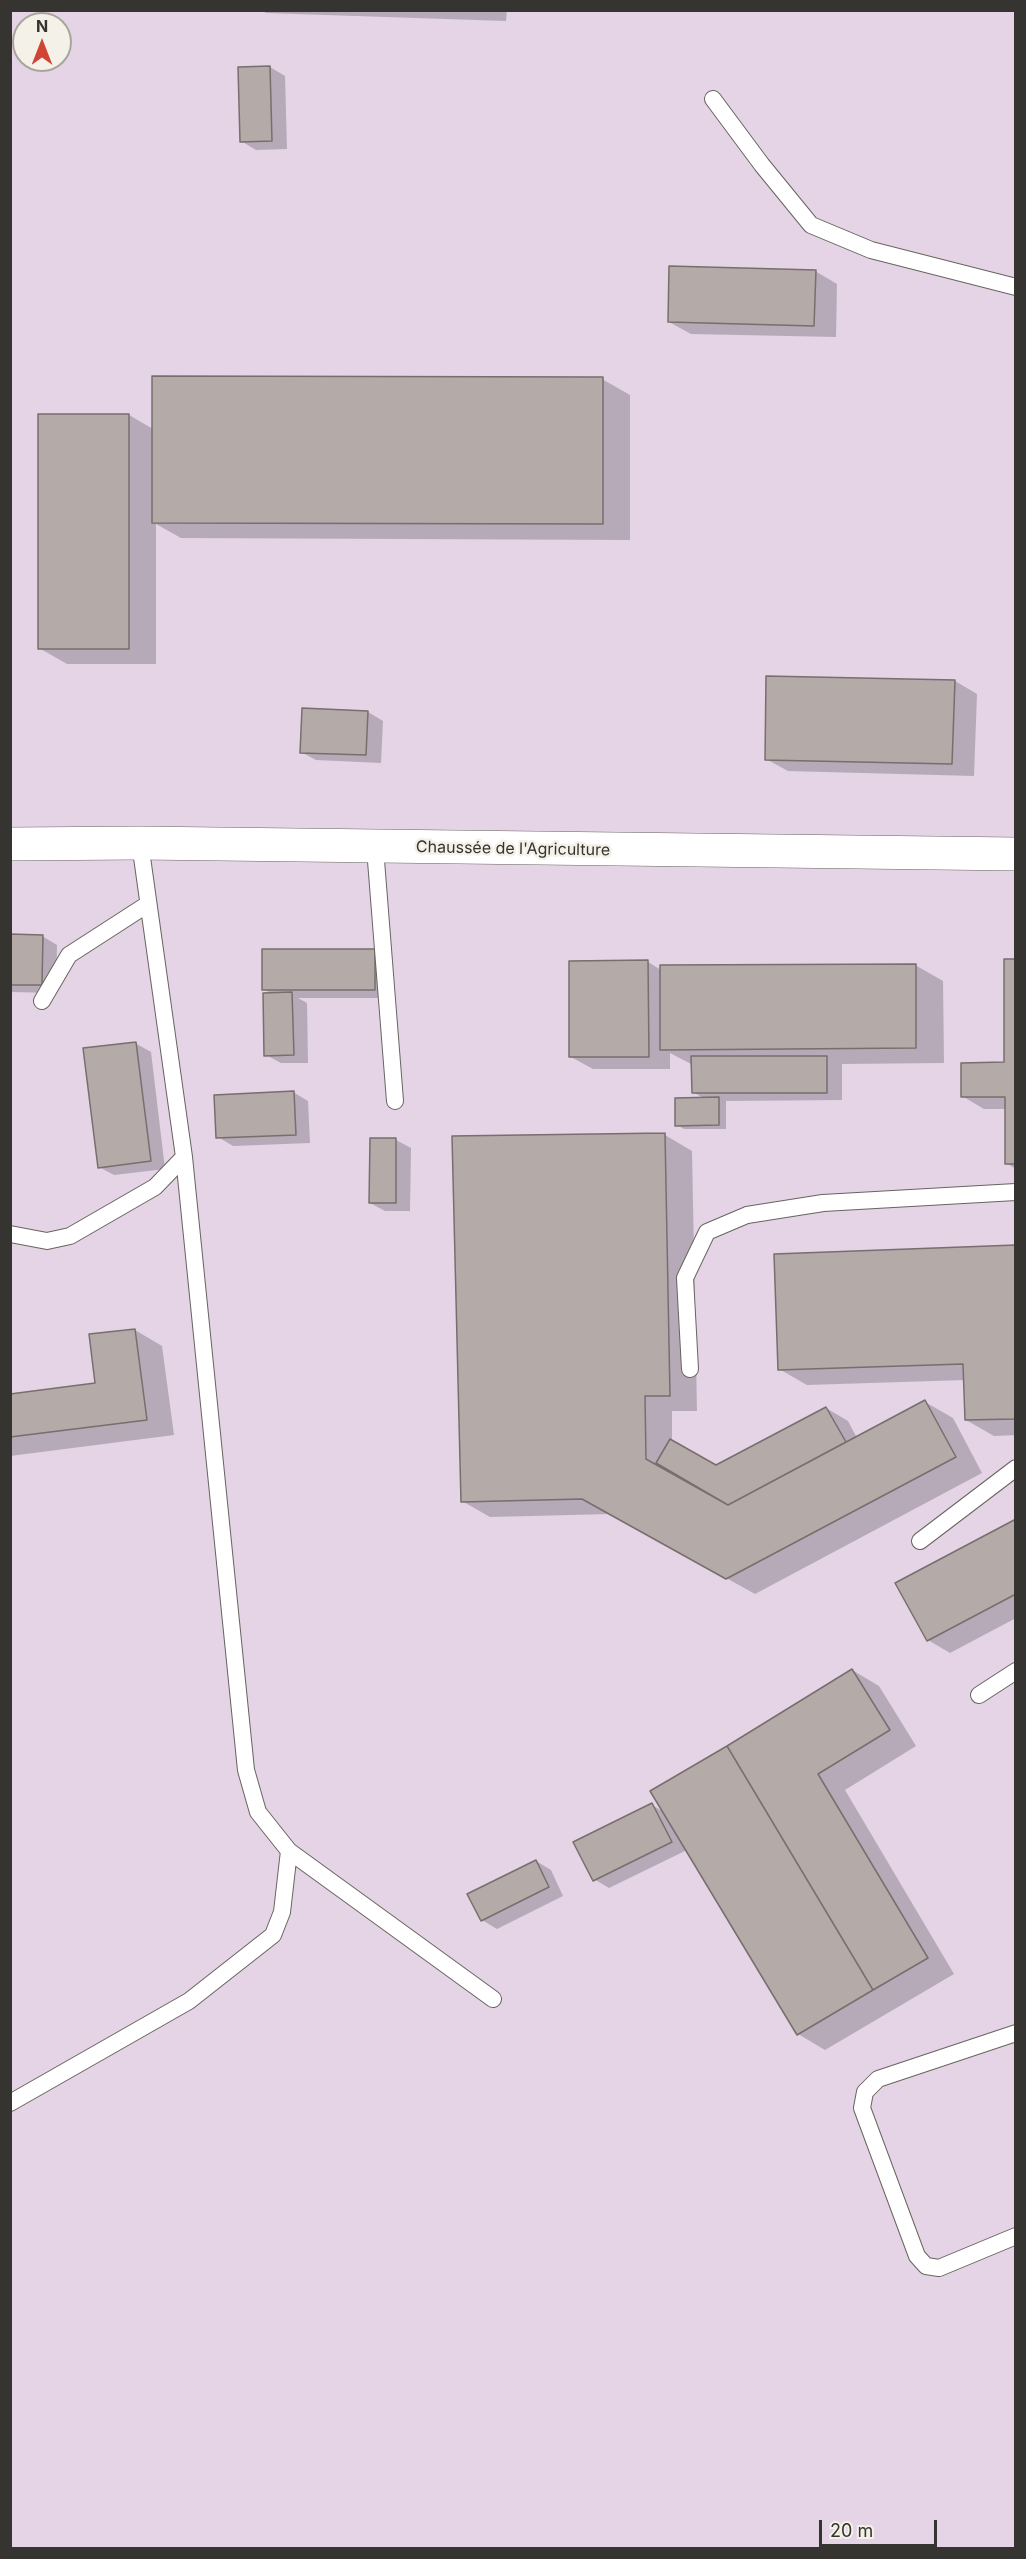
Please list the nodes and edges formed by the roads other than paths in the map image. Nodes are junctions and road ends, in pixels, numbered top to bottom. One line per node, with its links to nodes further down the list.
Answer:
1 (713, 99): 2 (lane)
2 (1016, 287)
3 (140, 843): 4 (street, Chaussée de l'Agriculture); 5 (street, Chaussée de l'Agriculture); 7 (lane)
4 (10, 844)
5 (375, 848): 6 (street, Chaussée de l'Agriculture); 9 (lane)
6 (1016, 854)
7 (148, 904): 8 (lane); 10 (lane)
8 (42, 1001)
9 (395, 1101)
10 (184, 1157): 12 (lane); 18 (lane)
11 (1016, 1192): 13 (lane)
12 (10, 1234)
13 (690, 1369)
14 (1016, 1468): 15 (lane)
15 (920, 1541)
16 (1016, 1671): 17 (lane)
17 (979, 1695)
18 (289, 1851): 19 (lane); 21 (lane)
19 (493, 1999)
20 (1016, 2033): 22 (lane)
21 (10, 2103)
22 (1016, 2236)

